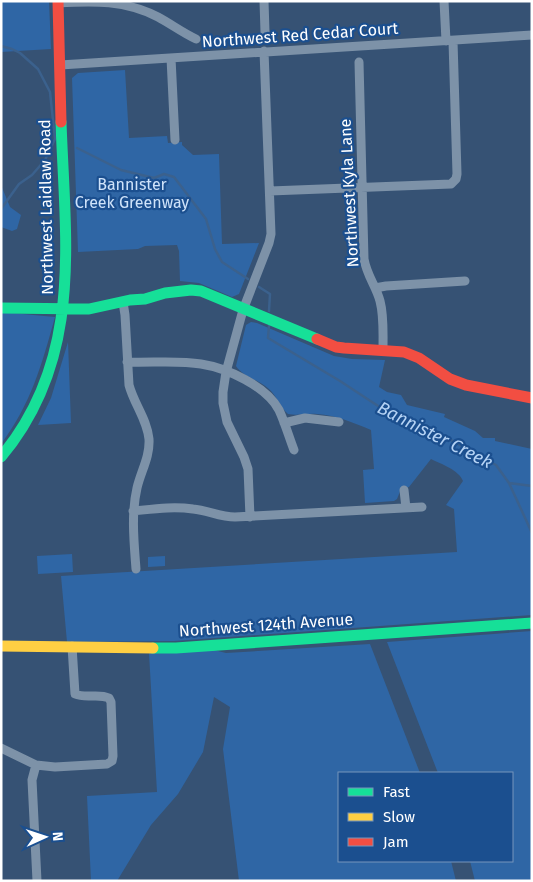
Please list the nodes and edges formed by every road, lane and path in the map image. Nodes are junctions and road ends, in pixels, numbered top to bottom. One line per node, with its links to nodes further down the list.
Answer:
1 (264, 1): 4 (street)
2 (444, 1): 7 (street)
3 (58, 2): 6 (street); 11 (street, Northwest Laidlaw Road)
4 (265, 32)
5 (532, 36): 7 (street, Northwest Red Cedar Court)
6 (196, 39)
7 (449, 41): 8 (street, Northwest Red Cedar Court); 13 (street)
8 (264, 51): 9 (street, Northwest Red Cedar Court); 14 (street)
9 (171, 58): 11 (street, Northwest Red Cedar Court); 12 (street)
10 (359, 62): 13 (street, Northwest Kyla Lane)
11 (60, 65): 19 (street, Northwest Laidlaw Road)
12 (175, 140)
13 (361, 187): 14 (street); 16 (street, Northwest Kyla Lane)
14 (270, 191): 20 (street)
15 (465, 281): 16 (street)
16 (375, 288): 21 (street, Northwest Kyla Lane)
17 (123, 302): 19 (street); 20 (street); 22 (street)
18 (1, 308): 19 (street)
19 (63, 308): 28 (street, Northwest Laidlaw Road)
20 (243, 310): 21 (street); 23 (street)
21 (383, 349): 24 (street)
22 (127, 362): 23 (street); 32 (street)
23 (226, 372): 26 (street); 33 (street)
24 (532, 398)
25 (338, 422): 26 (street)
26 (284, 423): 27 (street)
27 (294, 450)
28 (1, 457)
29 (404, 490): 31 (street)
30 (422, 507): 31 (street)
31 (406, 508): 33 (street)
32 (133, 511): 33 (street); 34 (street)
33 (250, 517)
34 (136, 569)
35 (532, 623): 37 (street, Northwest 124th Avenue)
36 (1, 646): 37 (street, Northwest 124th Avenue)
37 (72, 646): 39 (street)
38 (1, 748): 39 (street)
39 (36, 765): 40 (street)
40 (37, 881)

